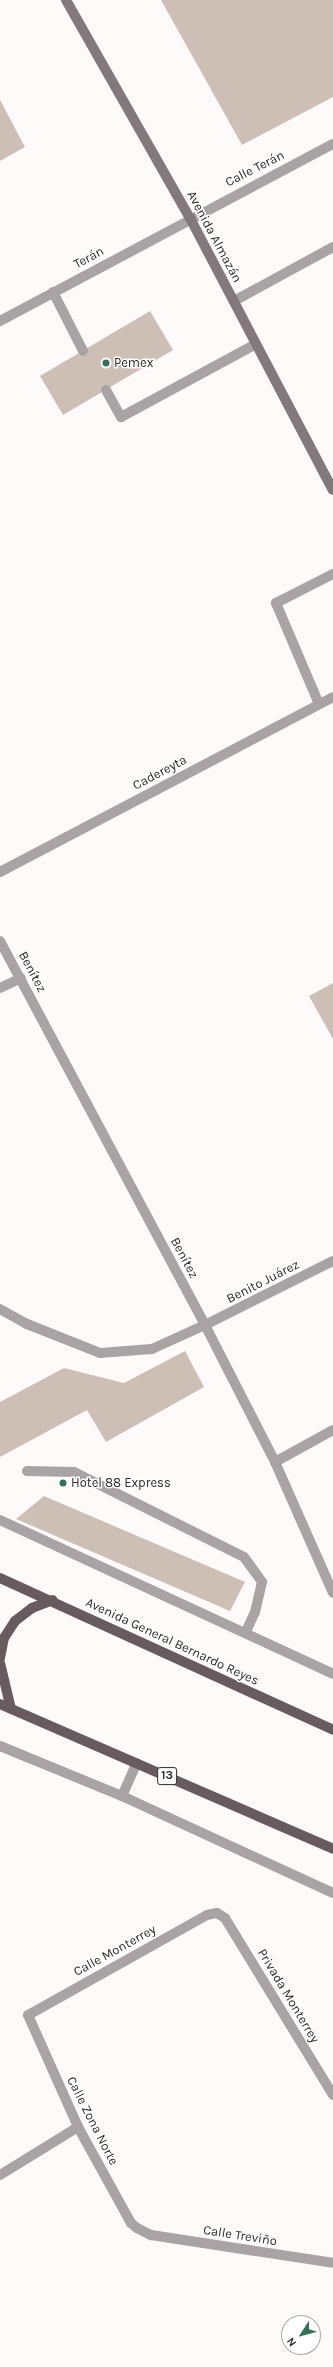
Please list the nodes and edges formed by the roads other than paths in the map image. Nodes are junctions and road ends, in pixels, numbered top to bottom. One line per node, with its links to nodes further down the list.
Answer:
1 (66, 0): 3 (main road, Avenida Almazán)
2 (333, 144): 3 (street, Calle Terán)
3 (190, 218): 5 (street, Terán); 6 (main road, Avenida Almazán)
4 (333, 247): 6 (street)
5 (53, 292): 7 (street, Terán); 9 (street)
6 (234, 301): 8 (main road, Avenida Almazán)
7 (0, 321)
8 (256, 344): 10 (street); 11 (main road, Avenida Almazán)
9 (84, 351)
10 (106, 390)
11 (333, 490)
12 (333, 574): 14 (street)
13 (333, 697): 14 (street, Cadereyta)
14 (319, 704): 15 (street, Cadereyta)
15 (0, 872)
16 (0, 941): 17 (street, Benítez)
17 (20, 978): 18 (street); 21 (street, Benítez)
18 (0, 988)
19 (333, 1261): 21 (street, Benito Juárez)
20 (0, 1309): 21 (street, Benito Juárez)
21 (205, 1326): 23 (street, Benítez)
22 (333, 1430): 23 (street)
23 (275, 1462): 27 (street, Benítez)
24 (27, 1471): 29 (street)
25 (0, 1520): 29 (street)
26 (0, 1578): 28 (main road, Avenida General Bernardo Reyes)
27 (333, 1593)
28 (53, 1600): 30 (main road); 35 (main road, Avenida General Bernardo Reyes)
29 (245, 1633): 32 (street)
30 (0, 1658)
31 (0, 1663): 34 (main road)
32 (333, 1674)
33 (0, 1704): 34 (main road, 13)
34 (11, 1709): 37 (main road, 13)
35 (333, 1730)
36 (0, 1746): 38 (street)
37 (137, 1763): 38 (street); 39 (main road, 13)
38 (122, 1796): 40 (street)
39 (333, 1849)
40 (333, 1893)
41 (217, 1913): 42 (street, Calle Monterrey); 43 (street, Privada Monterrey)
42 (28, 2015): 44 (street, Calle Zona Norte)
43 (333, 2095)
44 (78, 2126): 45 (street); 46 (street, Calle Zona Norte)
45 (0, 2175)
46 (143, 2233): 47 (street, Calle Treviño)
47 (333, 2263)

